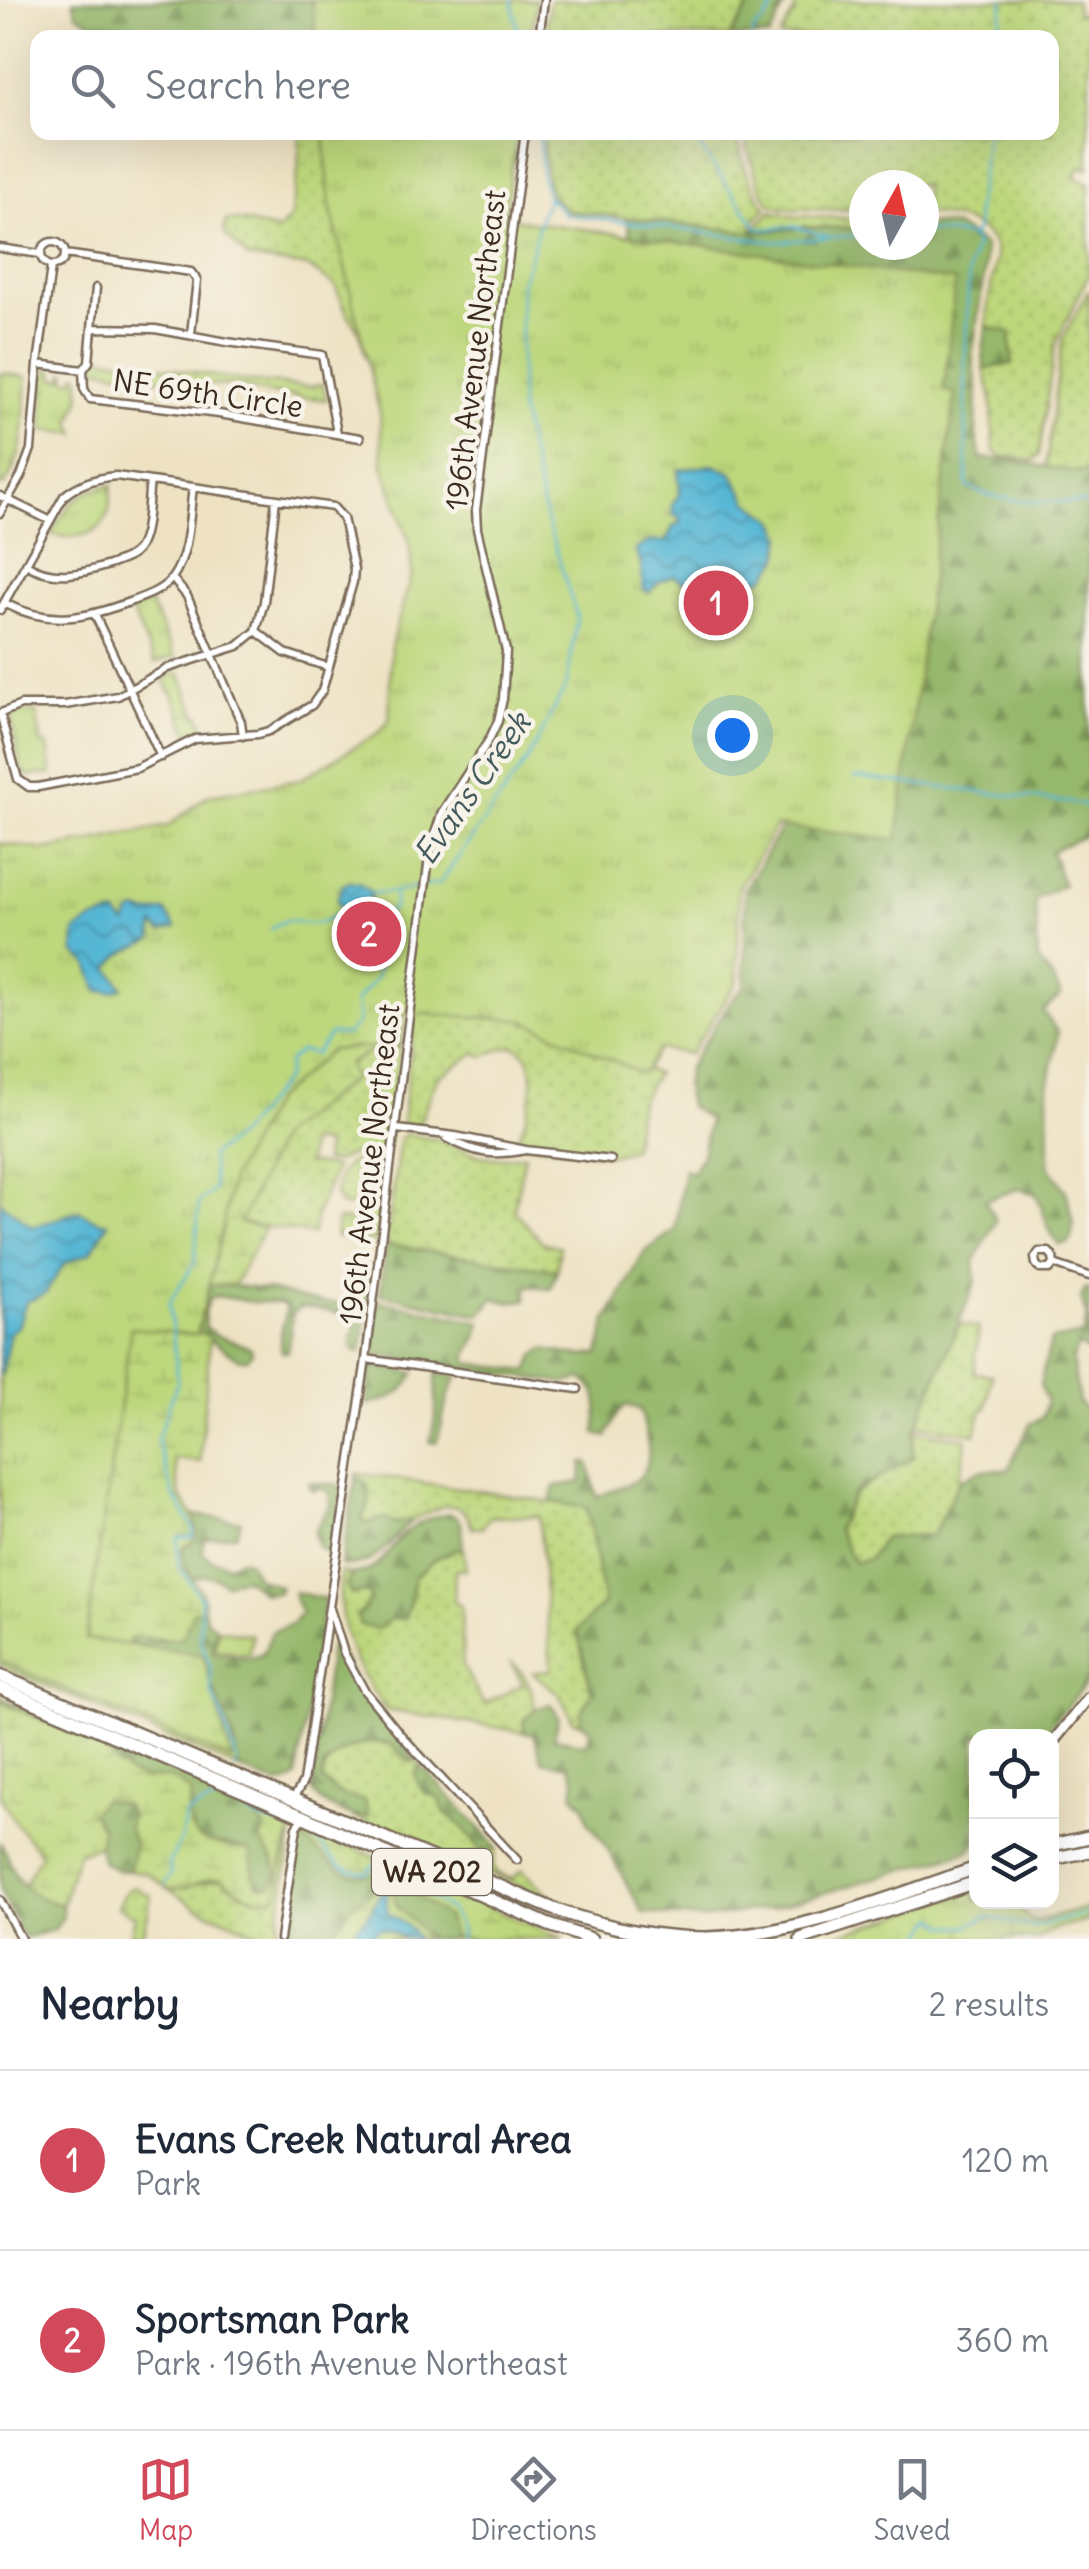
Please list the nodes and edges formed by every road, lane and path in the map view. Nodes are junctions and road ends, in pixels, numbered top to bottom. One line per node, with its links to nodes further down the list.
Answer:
1 (544, 0): 2 (street)
2 (540, 30)
3 (524, 140): 32 (street, 196th Avenue Northeast)
4 (0, 248): 5 (street)
5 (40, 254): 6 (street); 7 (street)
6 (65, 254): 7 (street); 10 (street)
7 (51, 266): 11 (street)
8 (96, 288): 9 (street, NE 69th Circle)
9 (92, 328): 10 (street, NE 69th Circle); 12 (street, NE 69th Circle)
10 (191, 334): 13 (street, NE 69th Circle)
11 (38, 364): 12 (street); 17 (street)
12 (83, 370): 13 (street, NE 69th Circle)
13 (337, 433): 14 (street, NE 69th Circle)
14 (360, 438)
15 (150, 481): 16 (street); 20 (street); 21 (street)
16 (193, 487): 18 (street); 22 (street)
17 (4, 498): 19 (street); 20 (street)
18 (276, 498): 25 (street); 27 (street)
19 (0, 513)
20 (49, 520): 21 (street)
21 (26, 564): 23 (street)
22 (172, 578): 24 (street); 26 (street)
23 (2, 606): 24 (street)
24 (95, 615): 28 (street)
25 (256, 631): 26 (street); 27 (street)
26 (212, 656): 28 (street); 30 (street)
27 (328, 668): 30 (street)
28 (130, 689): 29 (street); 31 (street)
29 (0, 712): 31 (street)
30 (243, 736): 31 (street)
31 (160, 757)
32 (396, 1129): 33 (street); 38 (street, 196th Avenue Northeast)
33 (442, 1136): 34 (street); 34 (street)
34 (526, 1150): 35 (street)
35 (611, 1160)
36 (1054, 1264): 37 (street)
37 (1089, 1276)
38 (366, 1359): 39 (street); 40 (street, 196th Avenue Northeast)
39 (578, 1390)
40 (330, 1608): 47 (street, 196th Avenue Northeast); 55 (street)
41 (0, 1676): 45 (main road, WA 202)
42 (0, 1688): 45 (main road, WA 202)
43 (1089, 1697): 44 (street)
44 (1059, 1735)
45 (226, 1778): 46 (main road, WA 202)
46 (248, 1787): 47 (main road, WA 202); 48 (main road, WA 202)
47 (292, 1800): 48 (main road); 49 (main road, WA 202)
48 (273, 1804): 50 (main road, WA 202)
49 (320, 1812): 50 (main road); 56 (main road, WA 202)
50 (299, 1826): 60 (street); 61 (main road, WA 202)
51 (1089, 1838): 52 (main road)
52 (1059, 1844)
53 (1089, 1851): 54 (main road)
54 (1059, 1857)
55 (517, 1860)
56 (969, 1870)
57 (969, 1884): 62 (main road)
58 (0, 1900): 59 (street)
59 (21, 1939)
60 (280, 1939)
61 (591, 1939)
62 (802, 1939)

